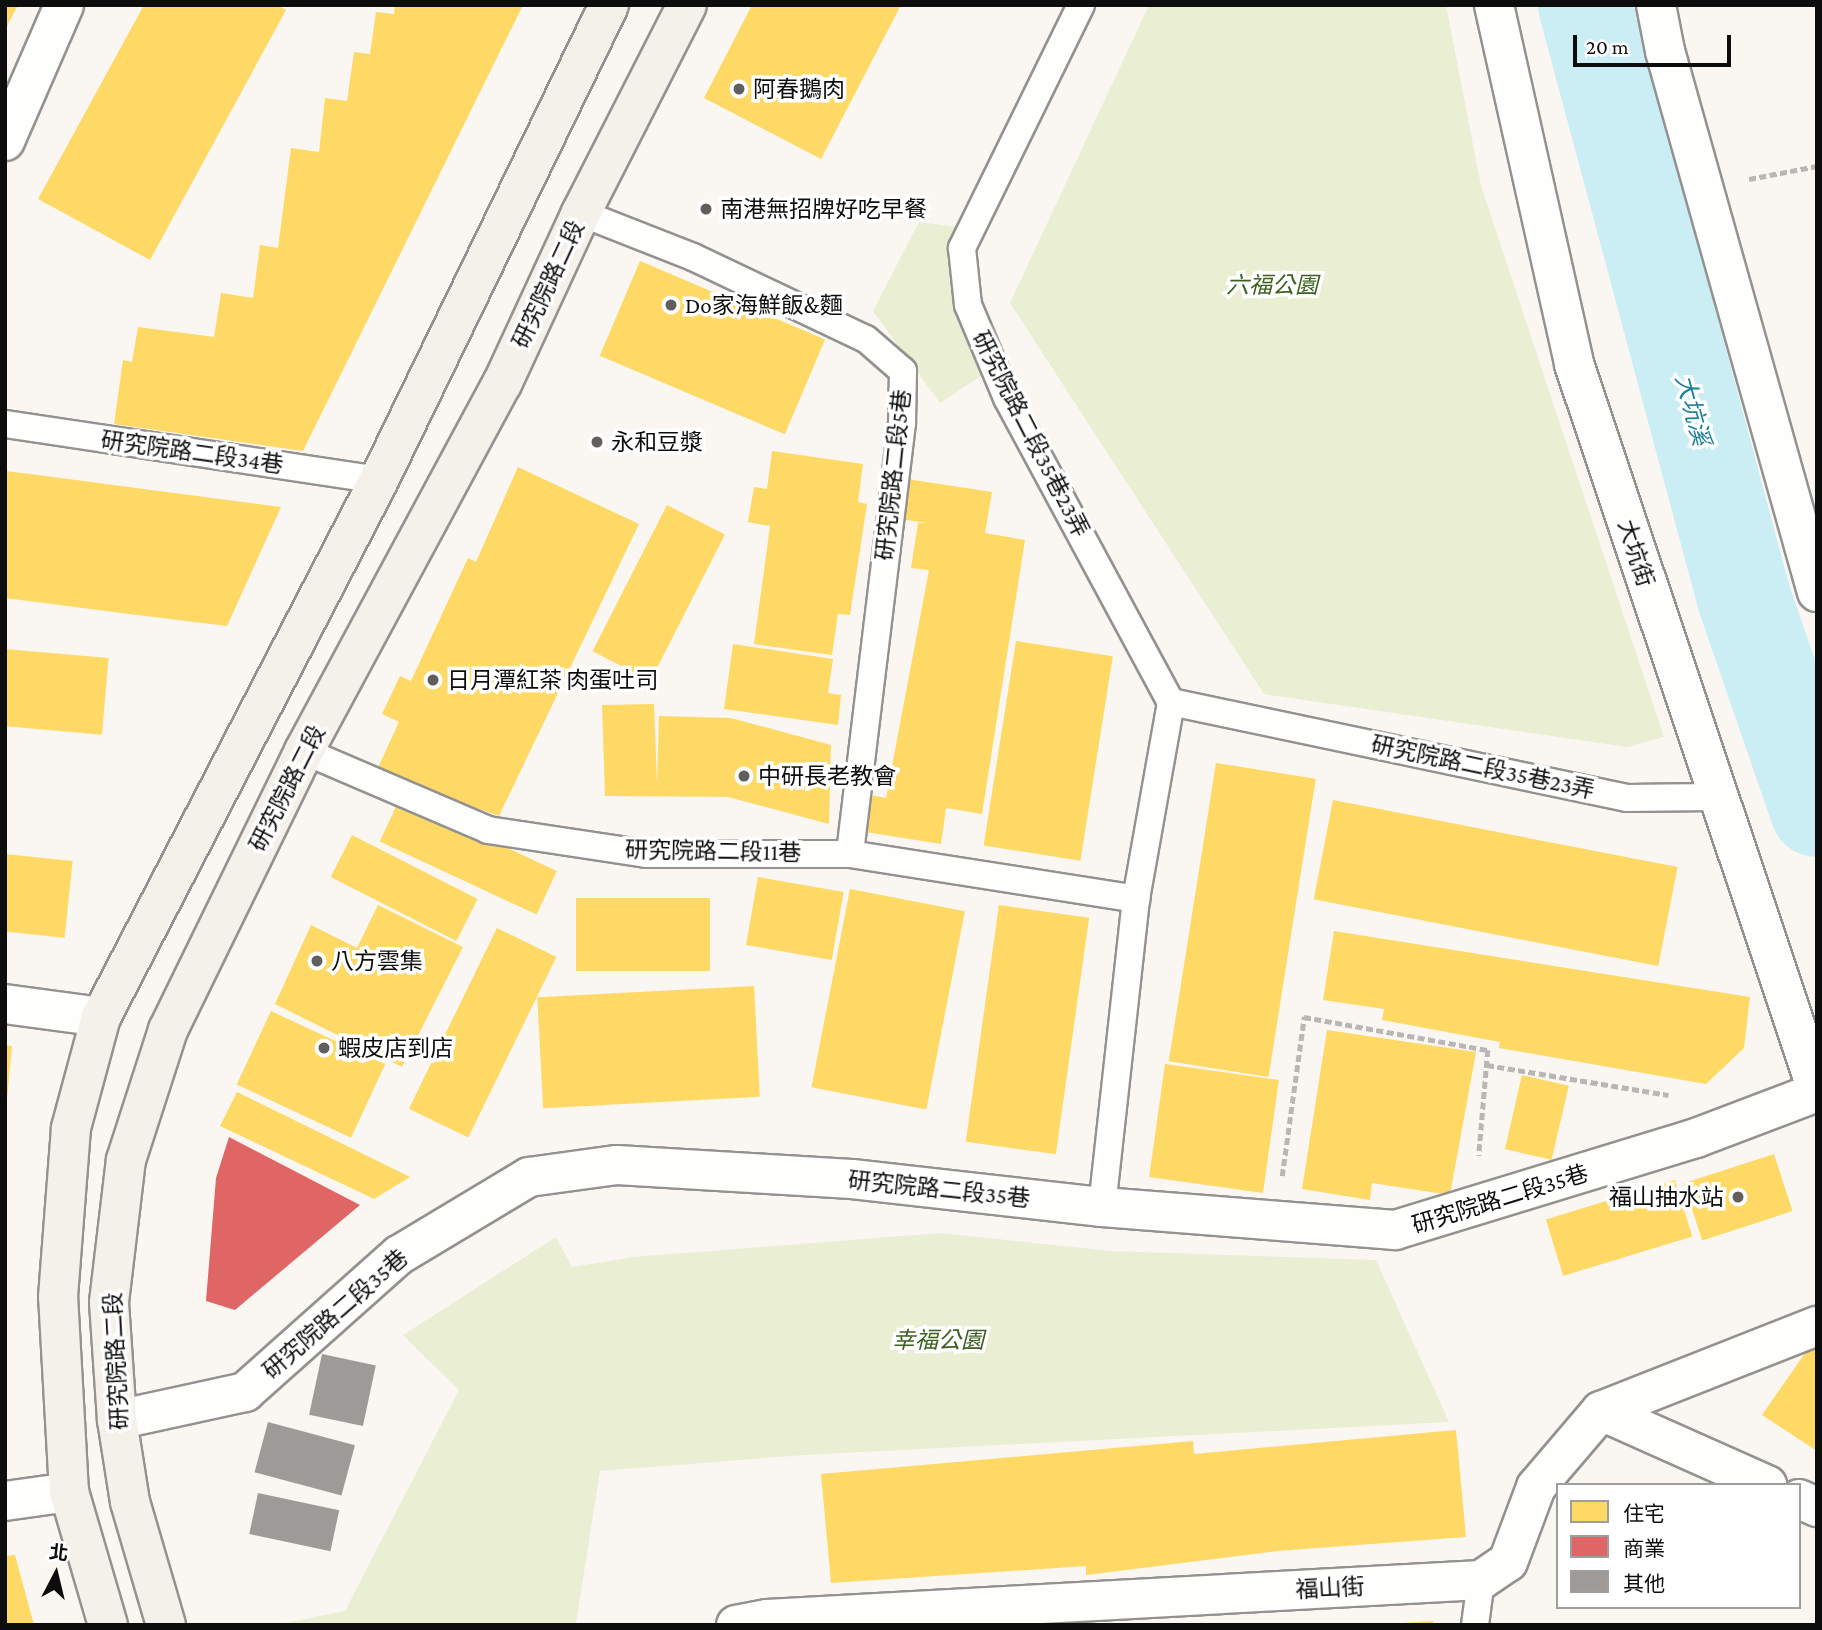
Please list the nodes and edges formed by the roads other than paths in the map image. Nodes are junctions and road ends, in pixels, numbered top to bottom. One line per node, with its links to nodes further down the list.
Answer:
1 (64, 5): 7 (street)
2 (610, 5): 10 (main road)
3 (687, 5): 8 (main road, 研究院路二段)
4 (1081, 5): 12 (lane, 研究院路二段35巷23弄)
5 (1494, 5): 14 (street, 大坑街)
6 (1656, 5): 11 (street)
7 (5, 141)
8 (581, 213): 13 (main road, 研究院路二段); 15 (lane, 研究院路二段5巷)
9 (5, 424): 10 (lane, 研究院路二段34巷)
10 (379, 480): 18 (main road)
11 (1817, 592)
12 (1171, 702): 14 (lane, 研究院路二段35巷23弄); 16 (lane)
13 (304, 751): 15 (lane, 研究院路二段11巷); 23 (main road, 研究院路二段)
14 (1715, 797): 19 (street, 大坑街)
15 (850, 854): 16 (lane, 研究院路二段11巷)
16 (1136, 899): 20 (lane)
17 (5, 1004): 18 (street)
18 (101, 1017): 25 (main road)
19 (1817, 1091): 20 (street, 研究院路二段35巷)
20 (1102, 1207): 23 (street, 研究院路二段35巷)
21 (1817, 1326): 22 (street)
22 (1601, 1411): 24 (street); 29 (street)
23 (117, 1420): 31 (main road, 研究院路二段)
24 (1763, 1483)
25 (69, 1493): 27 (street); 30 (main road)
26 (1801, 1500): 28 (street)
27 (5, 1501)
28 (1817, 1507)
29 (1481, 1580): 32 (street, 福山街); 33 (lane)
30 (108, 1625)
31 (166, 1625)
32 (736, 1625)
33 (1475, 1625)

